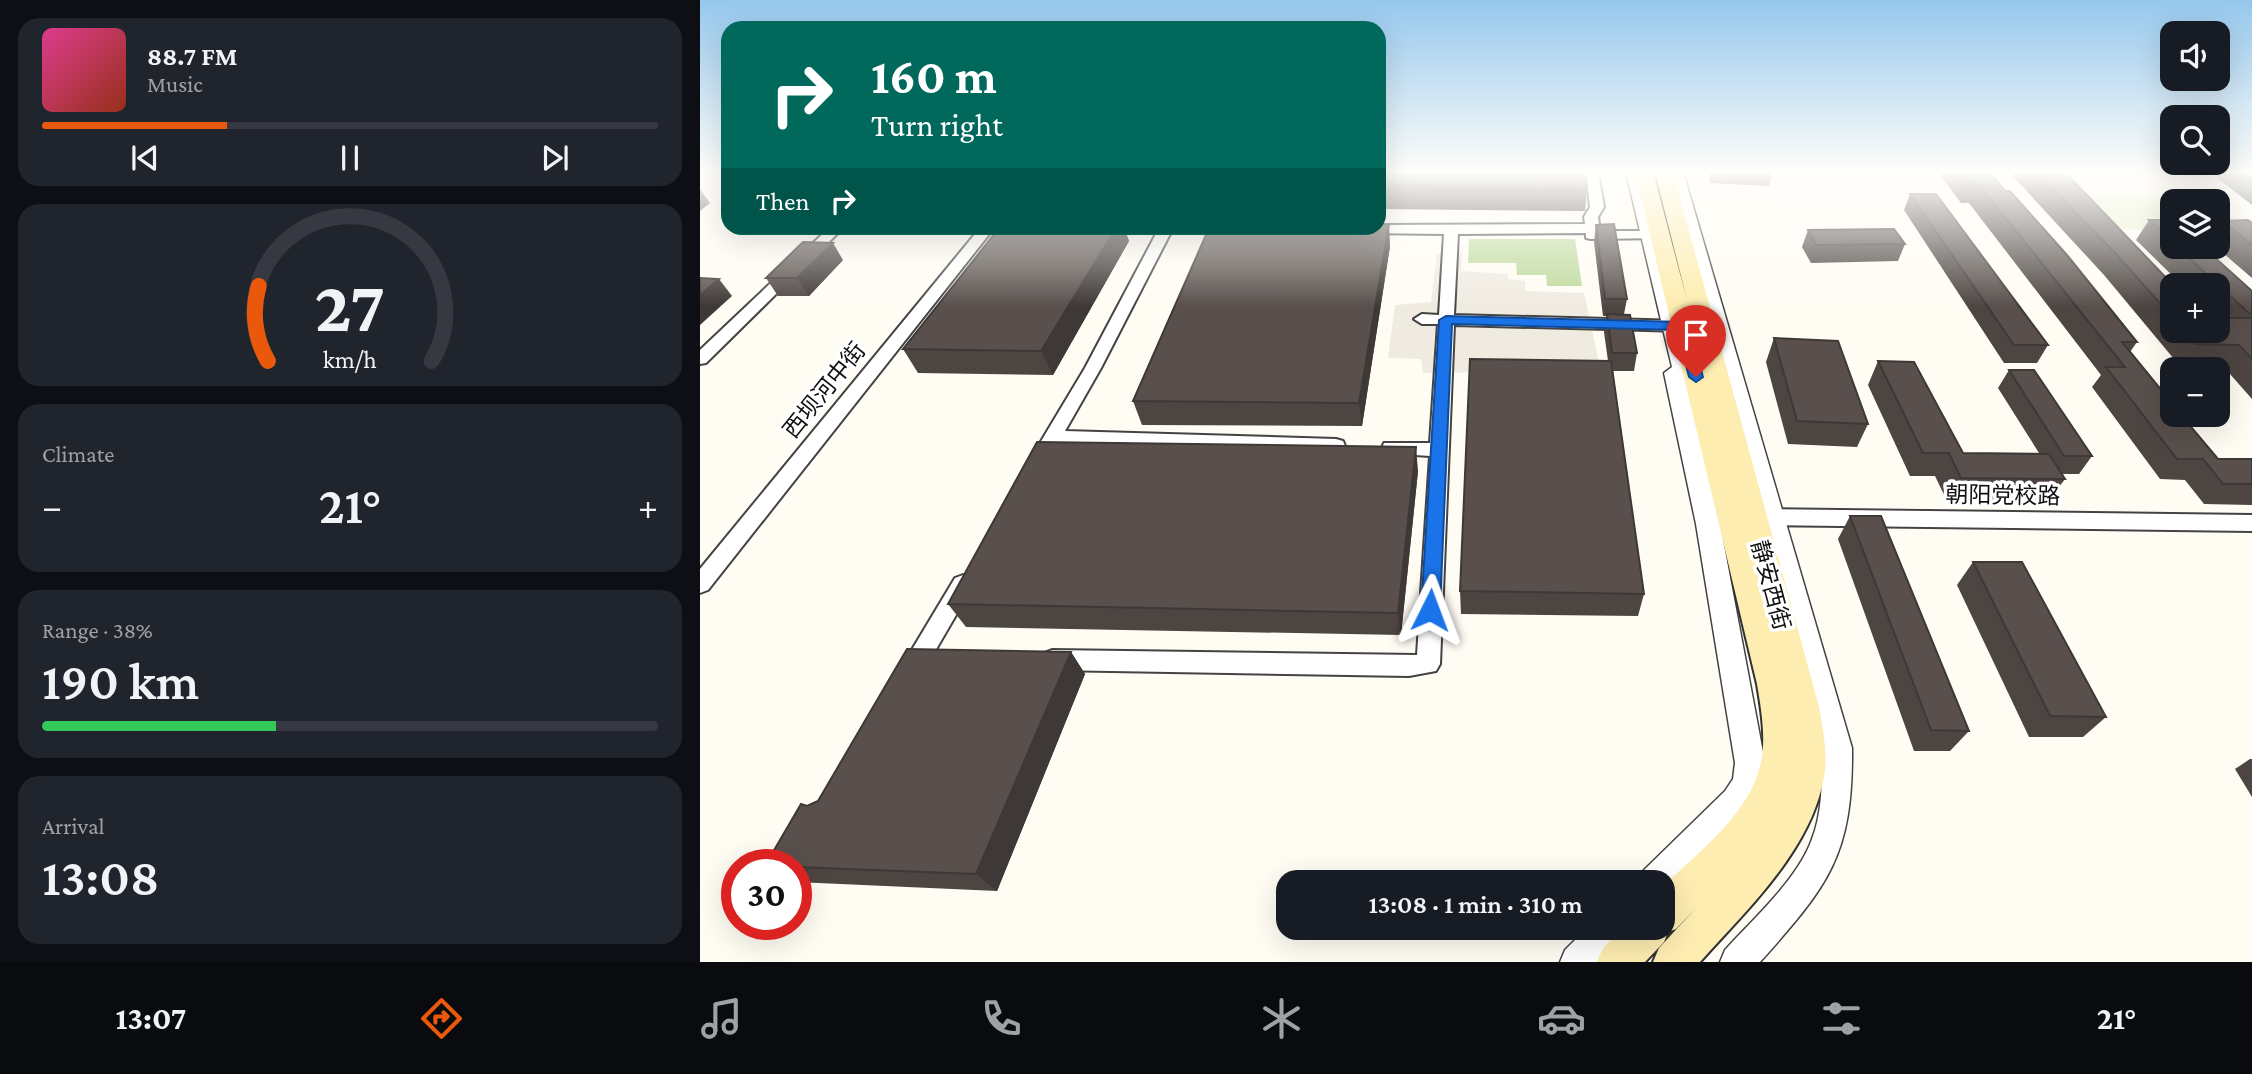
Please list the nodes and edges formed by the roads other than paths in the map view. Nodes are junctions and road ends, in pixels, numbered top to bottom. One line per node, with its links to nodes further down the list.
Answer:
1 (1591, 217): 8 (street)
2 (1660, 217): 12 (street)
3 (1663, 217): 12 (main road, 静安西街)
4 (1669, 217): 12 (main road, 静安西街)
5 (1673, 217): 12 (street)
6 (1386, 229): 7 (street)
7 (1451, 230): 8 (street); 14 (street)
8 (1591, 232): 12 (street)
9 (829, 235): 16 (street)
10 (981, 235): 23 (street, 西坝河中街)
11 (1162, 235): 17 (street)
12 (1672, 238): 15 (main road, 静安西街); 20 (main road, 静安西街)
13 (1422, 319): 14 (street)
14 (1446, 320): 15 (street); 18 (street)
15 (1677, 326): 28 (street); 29 (main road, 静安西街)
16 (700, 359)
17 (1054, 438): 18 (street); 19 (street)
18 (1439, 450): 26 (street)
19 (1025, 482)
20 (1763, 517): 21 (street, 朝阳党校路); 34 (main road, 静安西街); 35 (street)
21 (2252, 523)
22 (974, 561): 24 (street)
23 (700, 584)
24 (919, 658): 25 (street); 27 (street)
25 (946, 659)
26 (1028, 660)
27 (900, 692)
28 (1668, 870)
29 (1675, 901)
30 (1599, 940): 32 (street)
31 (1638, 940): 33 (main road)
32 (1577, 962)
33 (1617, 962)
34 (1673, 962)
35 (1737, 962)

